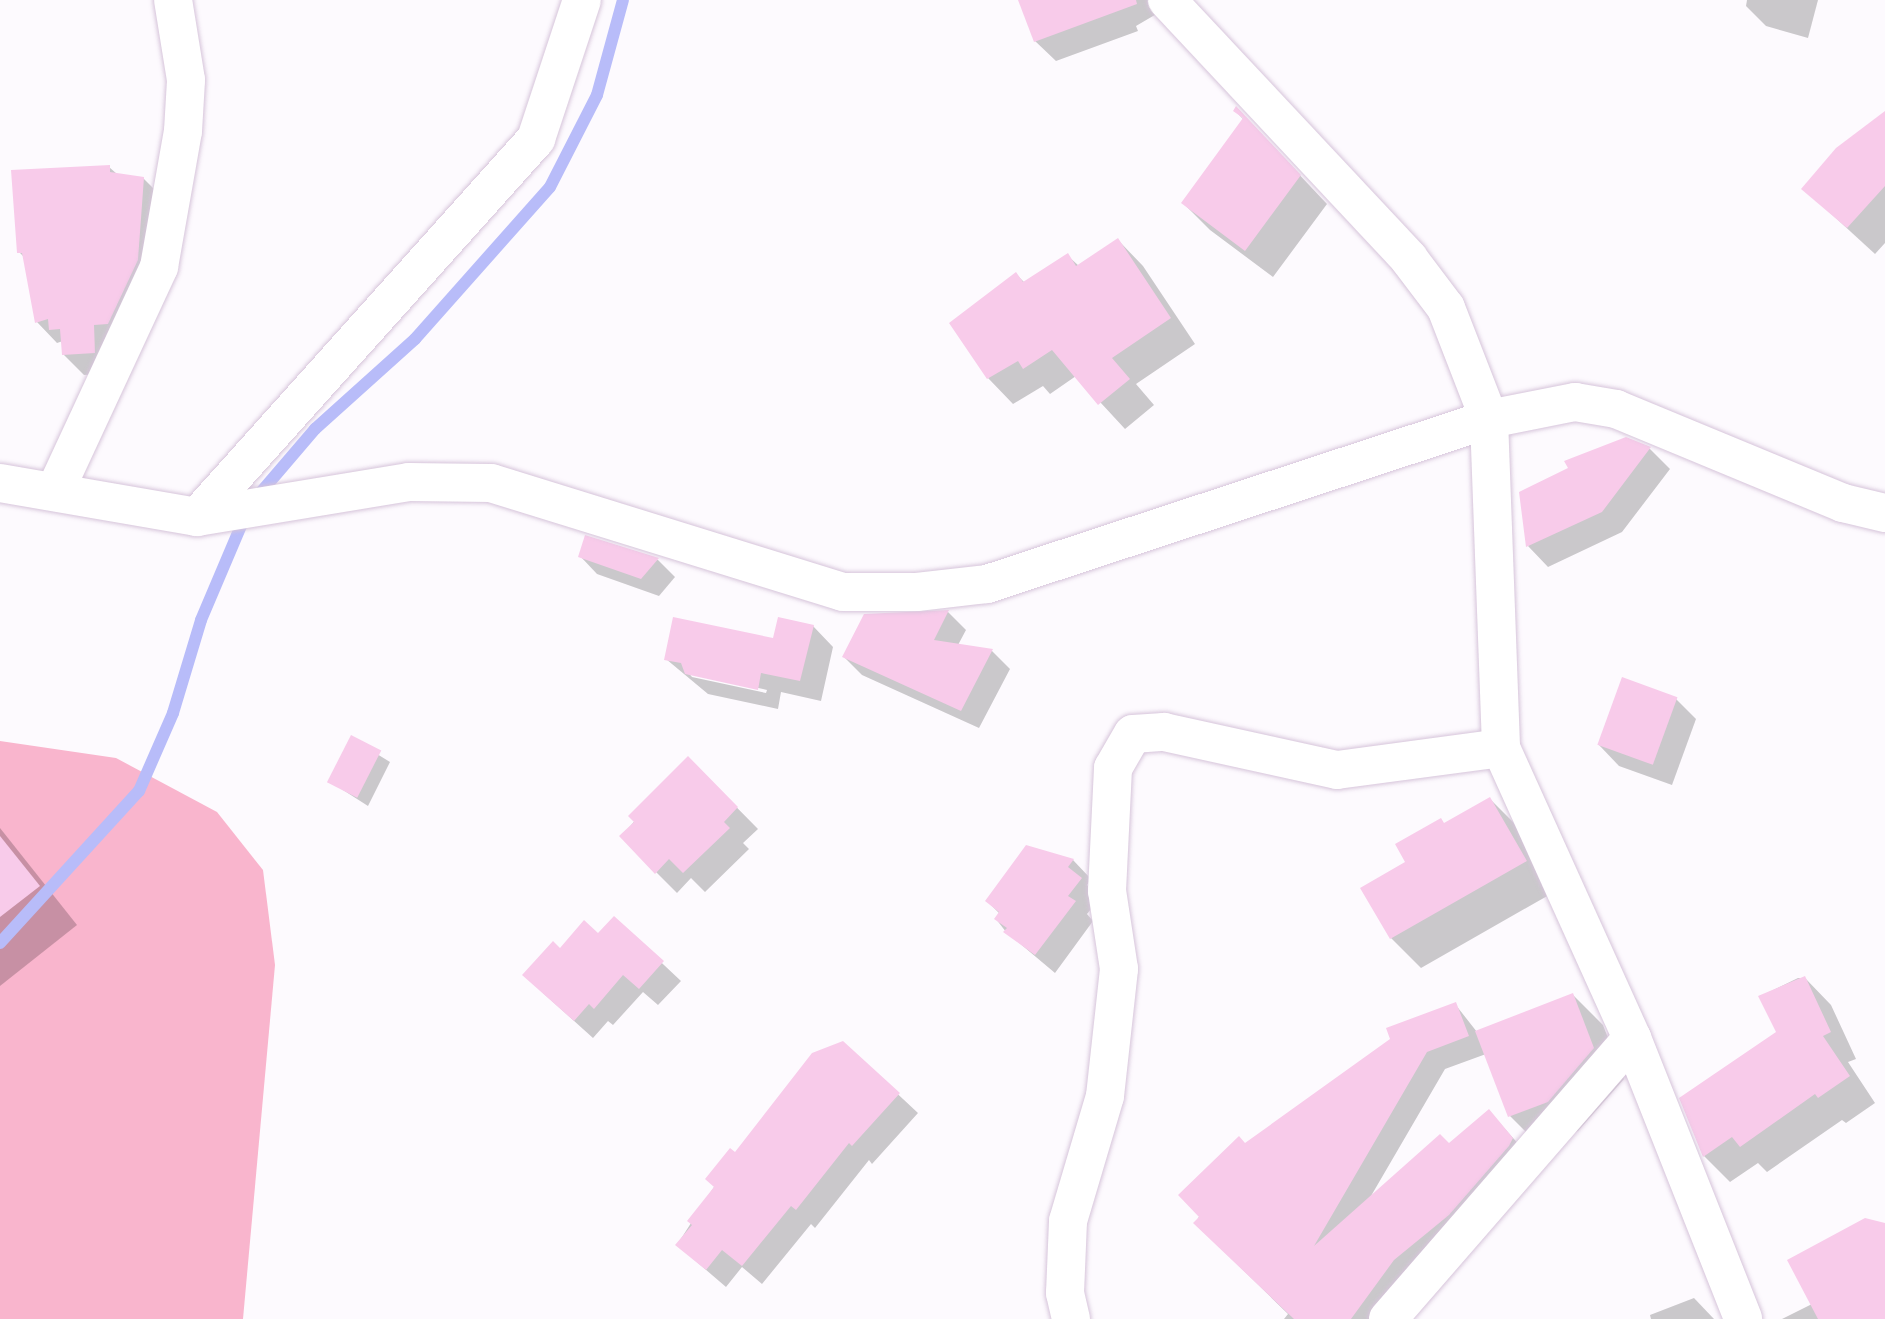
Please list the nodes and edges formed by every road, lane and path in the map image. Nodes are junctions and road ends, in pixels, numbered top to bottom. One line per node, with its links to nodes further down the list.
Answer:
1 (173, 0): 6 (street)
2 (582, 0): 8 (street)
3 (1167, 0): 4 (street)
4 (1489, 419): 7 (street); 8 (street); 9 (street)
5 (0, 482): 6 (street)
6 (55, 489): 8 (street)
7 (1885, 513)
8 (197, 517)
9 (1501, 748): 10 (street); 11 (street)
10 (1632, 1038): 12 (street); 13 (street)
11 (1071, 1319)
12 (1388, 1319)
13 (1743, 1319)

